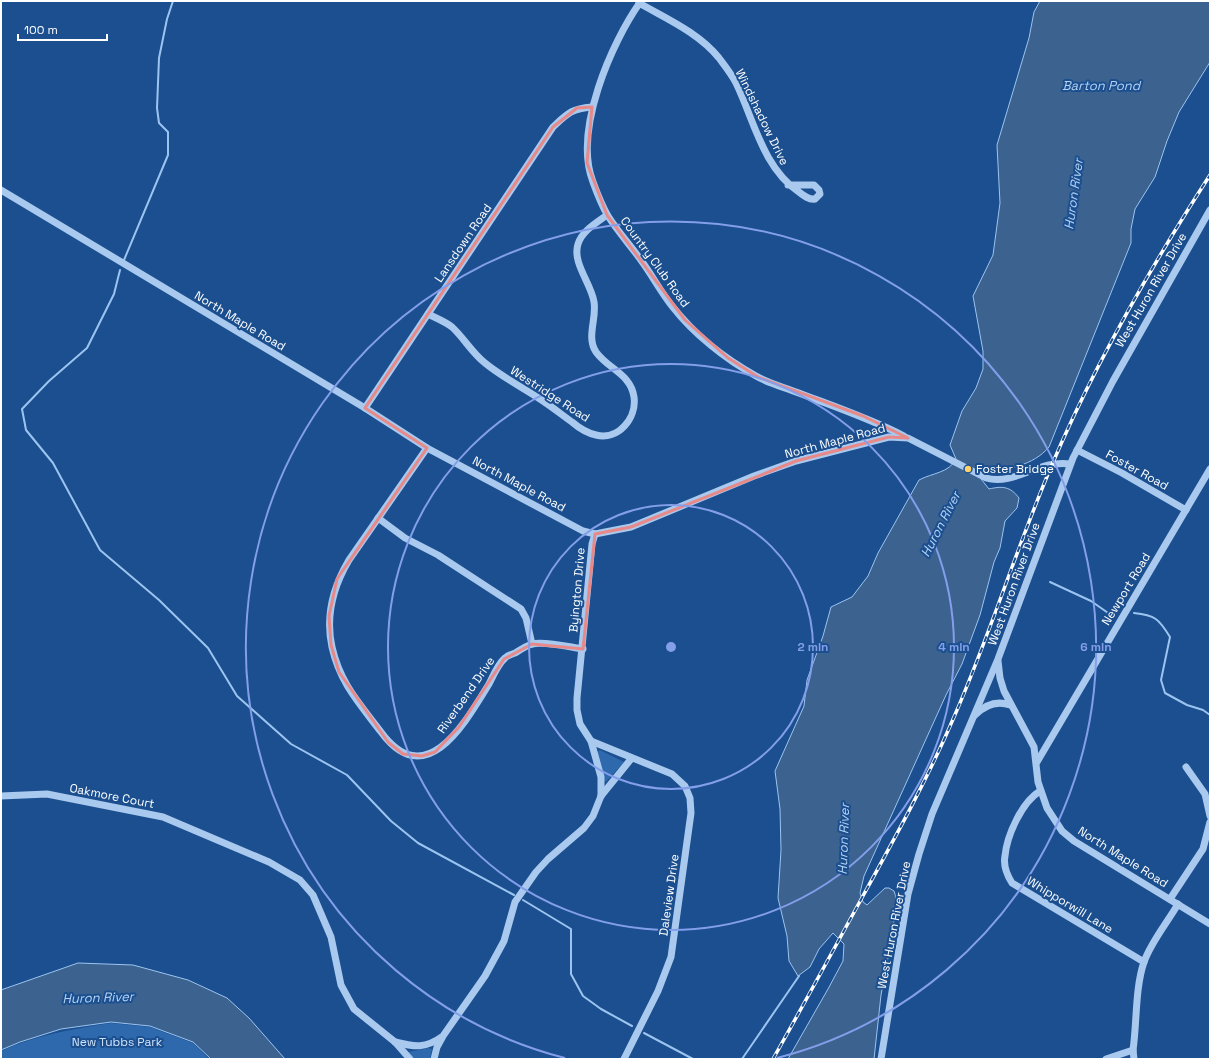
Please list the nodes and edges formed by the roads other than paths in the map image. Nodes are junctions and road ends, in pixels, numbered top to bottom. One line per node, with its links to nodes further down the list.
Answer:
1 (640, 2): 2 (street, Country Club Road); 3 (street, Windshadow Drive)
2 (592, 107): 6 (street, Country Club Road); 7 (street, Lansdown Road)
3 (788, 185)
4 (1, 190): 8 (street, North Maple Road)
5 (1210, 210): 11 (street, West Huron River Drive)
6 (607, 215): 7 (street, Westridge Road); 9 (street, Country Club Road)
7 (428, 314): 8 (street, Lansdown Road)
8 (364, 408): 10 (street, North Maple Road)
9 (908, 438): 12 (street, North Maple Road); 16 (street, North Maple Road)
10 (427, 448): 15 (street, Riverbend Drive); 16 (street, North Maple Road)
11 (1077, 450): 12 (street, West Huron River Drive); 14 (street, Foster Road)
12 (1070, 464): 19 (street, West Huron River Drive)
13 (1210, 469): 14 (street, Newport Road)
14 (1186, 510): 24 (street, Newport Road)
15 (378, 518): 17 (street); 17 (street, Riverbend Drive)
16 (595, 534): 18 (street, Byington Drive)
17 (532, 644): 18 (street)
18 (583, 649): 22 (street, Byington Drive)
19 (998, 658): 20 (street, North Maple Road); 21 (street, West Huron River Drive)
20 (1010, 705): 21 (street); 24 (street, North Maple Road)
21 (972, 718): 41 (street, West Huron River Drive)
22 (591, 741): 23 (street, Daleview Drive); 28 (street, Byington Drive)
23 (631, 759): 28 (street); 40 (street, Daleview Drive)
24 (1037, 762): 26 (street, North Maple Road)
25 (1186, 767): 29 (street)
26 (1040, 791): 31 (street, North Maple Road); 34 (street, Whipporwill Lane)
27 (1, 796): 36 (street, Oakmore Court)
28 (601, 796): 35 (street)
29 (1210, 816)
30 (1210, 822): 31 (street)
31 (1170, 899): 32 (street, North Maple Road)
32 (1178, 904): 33 (street, North Maple Road); 34 (street)
33 (1210, 924)
34 (1144, 962): 37 (street)
35 (443, 1036): 36 (street); 39 (street)
36 (395, 1042): 38 (street)
37 (1133, 1050): 42 (street); 43 (street)
38 (410, 1059)
39 (434, 1059)
40 (624, 1059)
41 (882, 1059)
42 (1106, 1059)
43 (1134, 1059)

